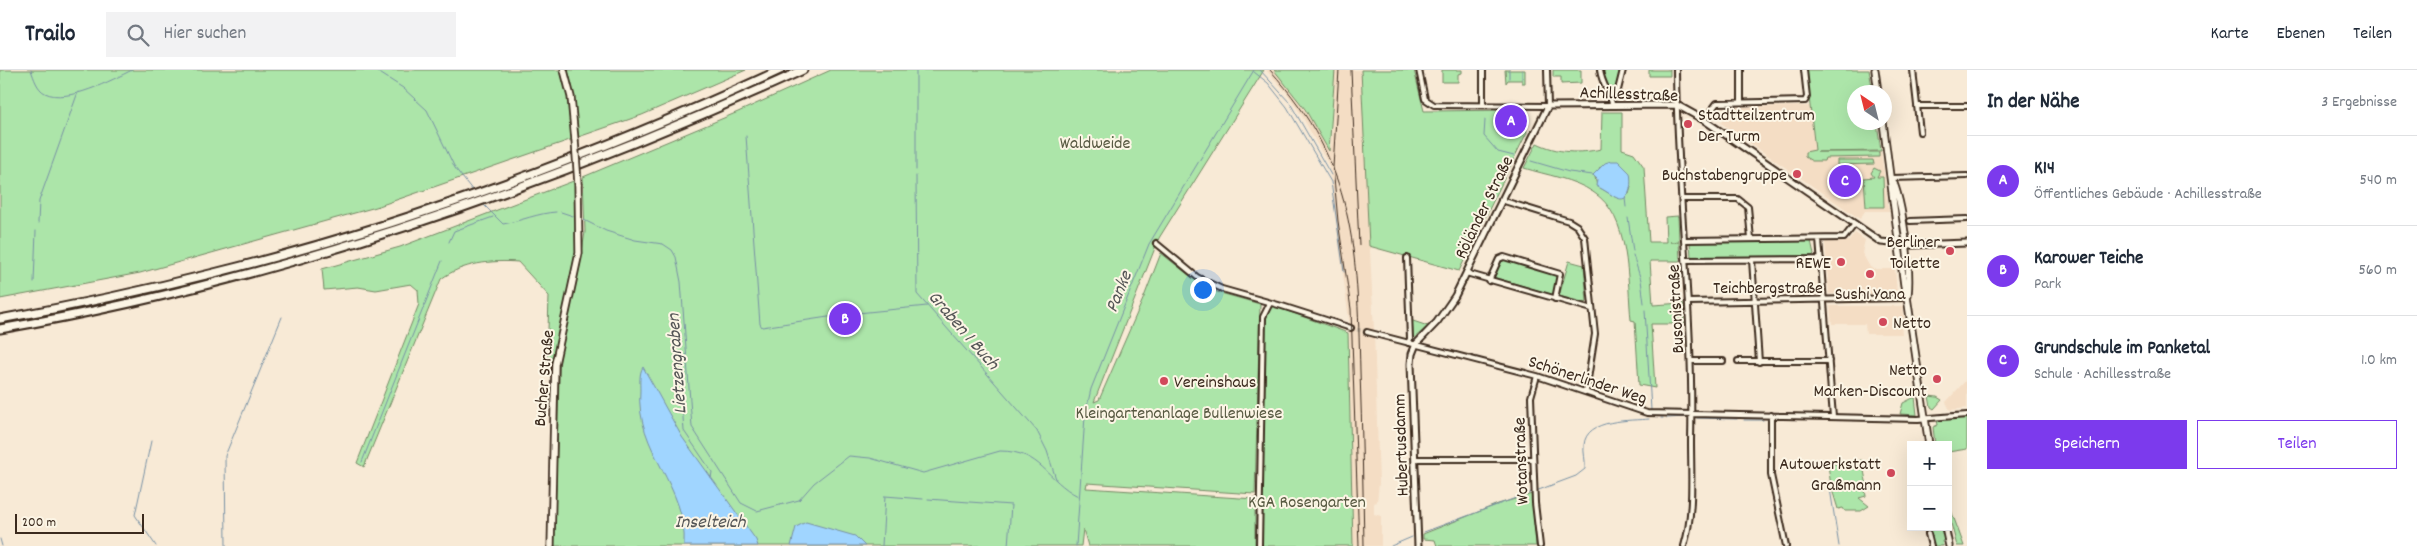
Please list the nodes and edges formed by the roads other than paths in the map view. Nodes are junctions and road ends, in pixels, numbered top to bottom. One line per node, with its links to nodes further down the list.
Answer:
1 (564, 70): 76 (main road, Bucher Straße, bridge)
2 (780, 70): 53 (highway)
3 (803, 70): 55 (highway)
4 (1418, 70): 17 (street, Achillesstraße)
5 (1484, 70): 17 (street)
6 (1547, 70): 20 (street, Röländer Straße)
7 (1600, 70): 15 (street)
8 (1623, 70): 15 (street)
9 (1676, 70): 19 (street, Busonistraße)
10 (1740, 70): 16 (street)
11 (1804, 70): 16 (street)
12 (1875, 70): 14 (main road)
13 (1913, 70): 21 (street)
14 (1877, 85)
15 (1612, 97): 18 (street)
16 (1740, 102): 23 (street)
17 (1483, 105): 20 (street, Achillesstraße)
18 (1612, 105): 19 (street, Achillesstraße); 20 (street, Achillesstraße)
19 (1677, 105): 23 (street, Achillesstraße); 28 (street, Busonistraße)
20 (1548, 106): 29 (street, Röländer Straße)
21 (1917, 106): 22 (street); 25 (street)
22 (1967, 106)
23 (1704, 120): 32 (street, Achillesstraße)
24 (1884, 130): 27 (main road)
25 (1920, 132)
26 (1967, 176): 27 (street)
27 (1891, 178): 38 (main road); 39 (main road)
28 (1682, 199): 33 (street); 35 (street, Busonistraße)
29 (1501, 200): 44 (street, Röländer Straße); 52 (street)
30 (1967, 219): 31 (street)
31 (1910, 221)
32 (1855, 224): 34 (street); 38 (street, Achillesstraße)
33 (1751, 239): 34 (street); 35 (street)
34 (1819, 239): 41 (street)
35 (1685, 240): 42 (street, Busonistraße)
36 (1156, 243): 51 (street)
37 (1967, 243): 39 (street, Achillesstraße)
38 (1898, 244): 39 (street, Achillesstraße); 46 (main road)
39 (1906, 244): 46 (main road)
40 (1407, 258): 57 (street)
41 (1821, 259): 43 (street, Teichbergstraße); 48 (street)
42 (1686, 260): 43 (street, Teichbergstraße); 50 (street, Busonistraße)
43 (1752, 260): 49 (street)
44 (1466, 273): 45 (street); 58 (street, Röländer Straße)
45 (1490, 281): 47 (street); 47 (street)
46 (1907, 298): 48 (street, Teichbergstraße); 70 (main road)
47 (1555, 299): 52 (street)
48 (1823, 300): 49 (street, Teichbergstraße); 62 (street)
49 (1756, 301): 50 (street, Teichbergstraße); 63 (street)
50 (1688, 302): 59 (street, Busonistraße)
51 (1270, 303): 54 (street); 77 (street)
52 (1592, 309): 65 (street)
53 (0, 320)
54 (1351, 328)
55 (0, 329)
56 (1367, 332): 57 (street, Schönerlinder Weg)
57 (1408, 343): 58 (street, Schönerlinder Weg)
58 (1416, 344): 64 (street, Schönerlinder Weg); 72 (street, Hubertusdamm)
59 (1691, 361): 60 (street); 66 (street, Busonistraße)
60 (1723, 361)
61 (1738, 361): 63 (street)
62 (1829, 361): 63 (street); 69 (street)
63 (1759, 362)
64 (1537, 376): 65 (street, Schönerlinder Weg); 73 (street, Wotanstraße)
65 (1586, 392): 66 (street, Schönerlinder Weg)
66 (1692, 414): 68 (street, Schönerlinder Weg); 80 (street, Busonistraße)
67 (1967, 414): 70 (street, Schönerlinder Weg)
68 (1771, 415): 69 (street, Schönerlinder Weg); 81 (street)
69 (1833, 417): 70 (street, Schönerlinder Weg)
70 (1925, 418): 71 (main road)
71 (1928, 441)
72 (1415, 459): 73 (street); 78 (street, Hubertusdamm)
73 (1533, 459): 79 (street, Wotanstraße)
74 (1946, 531): 83 (main road)
75 (1928, 534): 82 (street)
76 (551, 546)
77 (1258, 546)
78 (1418, 546)
79 (1540, 546)
80 (1684, 546)
81 (1786, 546)
82 (1931, 546)
83 (1949, 546)

